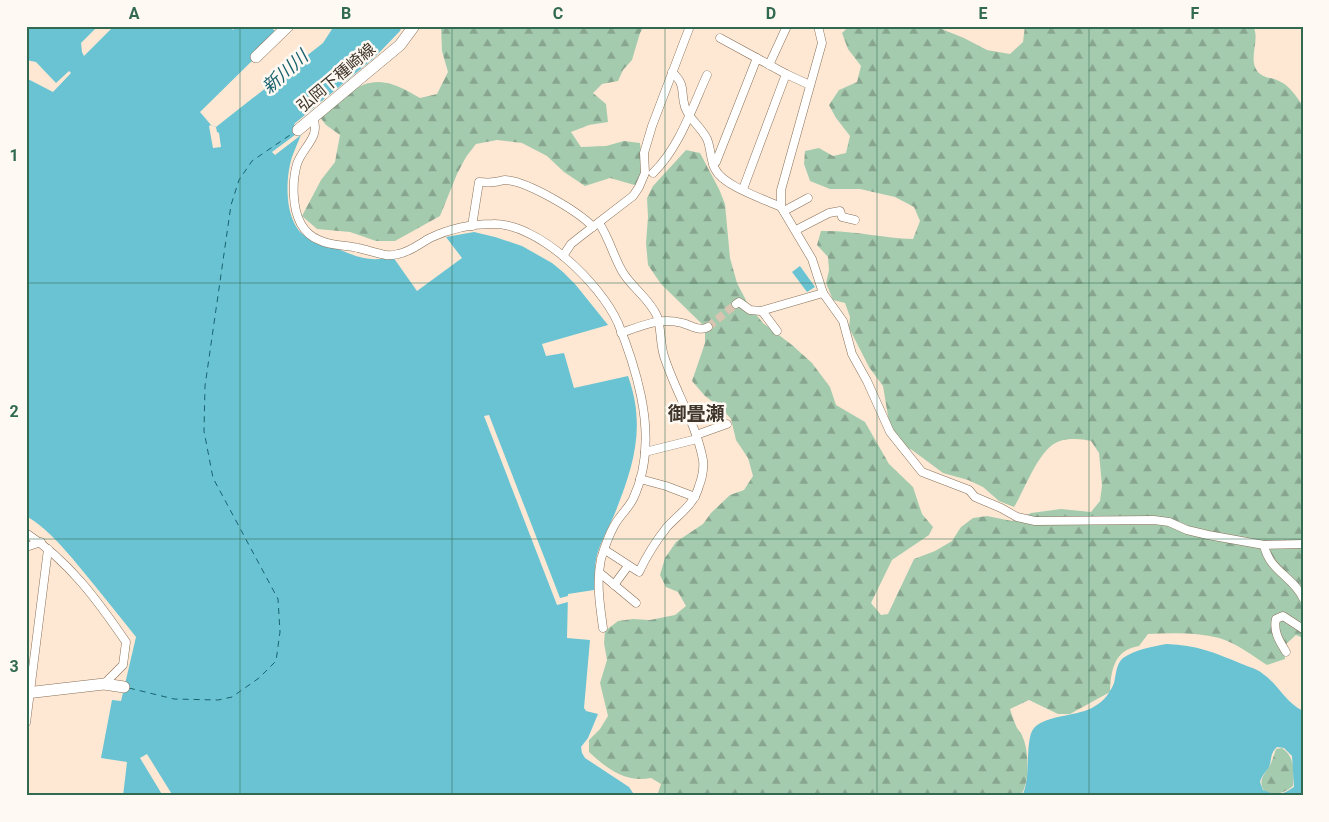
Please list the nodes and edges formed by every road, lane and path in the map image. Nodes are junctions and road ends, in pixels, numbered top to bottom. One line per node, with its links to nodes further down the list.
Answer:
1 (288, 26): 7 (main road)
2 (414, 26): 15 (main road, 弘岡下種崎線)
3 (690, 26): 10 (street)
4 (787, 26): 9 (street)
5 (818, 26): 13 (street)
6 (720, 38): 8 (street)
7 (256, 57)
8 (757, 58): 9 (street); 17 (street)
9 (769, 64): 11 (street)
10 (672, 72): 14 (street); 23 (street)
11 (786, 74): 13 (street); 19 (street)
12 (707, 75): 14 (street)
13 (810, 84): 21 (street)
14 (689, 116): 17 (street); 18 (street)
15 (313, 117): 16 (main road, 弘岡下種崎線); 24 (street)
16 (298, 130)
17 (713, 164): 19 (street)
18 (653, 173)
19 (743, 189): 21 (street)
20 (808, 198): 21 (street)
21 (782, 209): 25 (street)
22 (855, 220): 25 (street)
23 (596, 225): 24 (street); 26 (street); 30 (street)
24 (472, 226): 26 (street)
25 (796, 230): 27 (street)
26 (563, 256): 33 (street)
27 (823, 293): 29 (street); 42 (street)
28 (736, 304): 29 (street)
29 (762, 311): 32 (street)
30 (658, 321): 31 (street); 33 (street); 35 (street)
31 (708, 327)
32 (777, 331)
33 (621, 333): 36 (street)
34 (728, 424): 35 (street)
35 (696, 437): 36 (street); 38 (street)
36 (645, 452): 37 (street)
37 (640, 479): 38 (street); 45 (street)
38 (695, 497): 46 (street)
39 (26, 533): 40 (street)
40 (41, 542): 43 (street); 44 (street)
41 (1303, 544): 42 (street)
42 (1264, 545): 49 (street)
43 (26, 547)
44 (48, 549): 54 (street); 56 (street)
45 (605, 550): 46 (street); 47 (street)
46 (628, 566): 48 (street)
47 (600, 573): 48 (street); 51 (street)
48 (614, 584): 50 (street)
49 (1303, 598)
50 (636, 603)
51 (603, 628)
52 (1303, 629): 53 (street)
53 (1286, 652)
54 (104, 684): 55 (main road); 56 (main road)
55 (124, 687)
56 (28, 692): 57 (street)
57 (26, 723)

